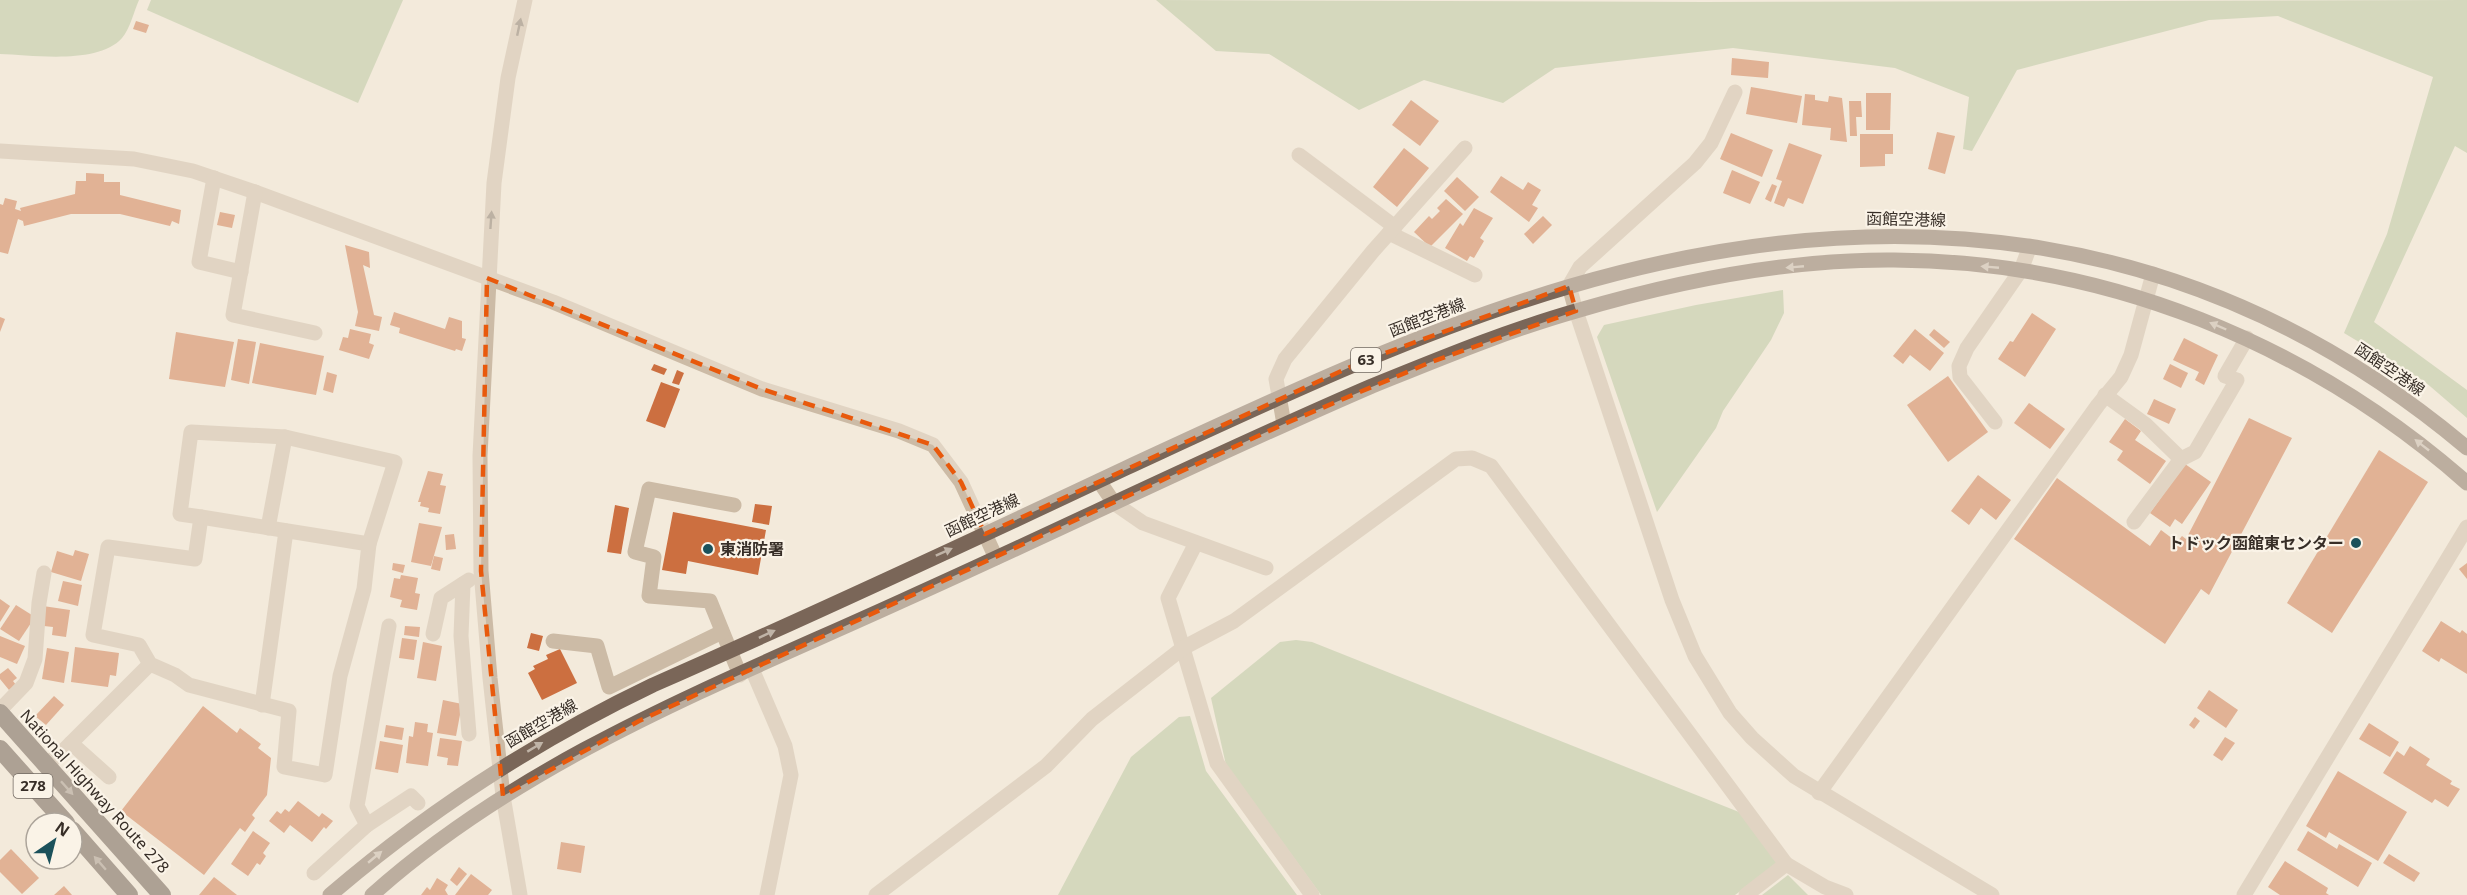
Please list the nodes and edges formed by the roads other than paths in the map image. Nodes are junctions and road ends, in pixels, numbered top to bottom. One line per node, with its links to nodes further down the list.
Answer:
1 (525, 0): 14 (street, one-way to 1)
2 (1735, 92): 15 (street)
3 (1465, 148): 8 (street)
4 (0, 151): 6 (street)
5 (1299, 155): 8 (street)
6 (214, 178): 7 (street); 11 (street)
7 (255, 192): 11 (street); 14 (street)
8 (1392, 230): 13 (street); 21 (street)
9 (2030, 246): 10 (street); 12 (main road, 函館空港線 / 63); 15 (main road, 函館空港線 / 63)
10 (2021, 270): 16 (main road, 63); 17 (main road, 63, one-way to 17); 22 (street)
11 (241, 272): 18 (street)
12 (2153, 274): 16 (street); 25 (main road, 函館空港線 / 63)
13 (1475, 275)
14 (487, 278): 36 (street); 41 (street)
15 (1569, 286): 17 (street); 21 (main road, 函館空港線 / 63)
16 (2146, 299): 19 (main road, 63, one-way to 16); 20 (street)
17 (1576, 311): 23 (main road, 63); 60 (street)
18 (315, 333)
19 (2247, 338): 26 (street); 28 (main road, 63, one-way to 19)
20 (2105, 395): 26 (street); 60 (street)
21 (1278, 399): 23 (street); 27 (main road, 函館空港線 / 63)
22 (1995, 422)
23 (1284, 424): 29 (main road, 63)
24 (285, 437): 31 (street); 34 (street); 38 (street)
25 (2467, 448)
26 (2181, 459): 32 (street)
27 (1099, 481): 29 (street); 36 (main road, 函館空港線 / 63)
28 (2467, 483)
29 (1114, 503): 37 (street); 39 (main road, 63)
30 (734, 505): 45 (street)
31 (201, 517): 34 (street); 50 (street)
32 (2134, 522)
33 (2467, 527): 79 (street)
34 (268, 528): 35 (street)
35 (286, 531): 38 (street); 52 (street)
36 (985, 534): 39 (street); 49 (main road, 函館空港線 / 63, one-way to 36)
37 (1196, 543): 40 (street); 48 (street)
38 (369, 544): 52 (street)
39 (996, 558): 51 (main road, 63)
40 (1266, 568)
41 (482, 572): 43 (street); 58 (street)
42 (44, 573): 53 (street)
43 (463, 584): 46 (street); 54 (street)
44 (389, 626): 64 (street)
45 (722, 632): 47 (street); 49 (street)
46 (434, 634)
47 (553, 641)
48 (1183, 648): 66 (street); 74 (street); 75 (street)
49 (729, 651): 51 (street); 58 (main road, 函館空港線 / 63, one-way to 49)
50 (150, 664): 52 (street); 55 (street)
51 (746, 672): 61 (main road, 63); 73 (street)
52 (262, 705)
53 (0, 712): 57 (highway, National Highway Route 278 / 278)
54 (469, 734)
55 (71, 742): 57 (street); 59 (street)
56 (0, 748): 63 (highway, 278)
57 (45, 765): 69 (highway, National Highway Route 278 / 278, one-way to 69)
58 (500, 768): 61 (street); 70 (main road, 函館空港線 / 63, one-way to 58)
59 (109, 777)
60 (1819, 793): 78 (street)
61 (503, 796): 71 (main road, 63); 72 (street)
62 (417, 803): 64 (street)
63 (55, 811)
64 (367, 825): 67 (street)
65 (84, 844): 68 (highway, one-way to 65)
66 (1786, 864): 76 (street); 77 (street)
67 (314, 873)
68 (129, 895)
69 (162, 895)
70 (330, 895)
71 (372, 895)
72 (520, 895)
73 (767, 895)
74 (876, 895)
75 (1312, 895)
76 (1746, 895)
77 (1846, 895)
78 (1992, 895)
79 (2244, 895)

